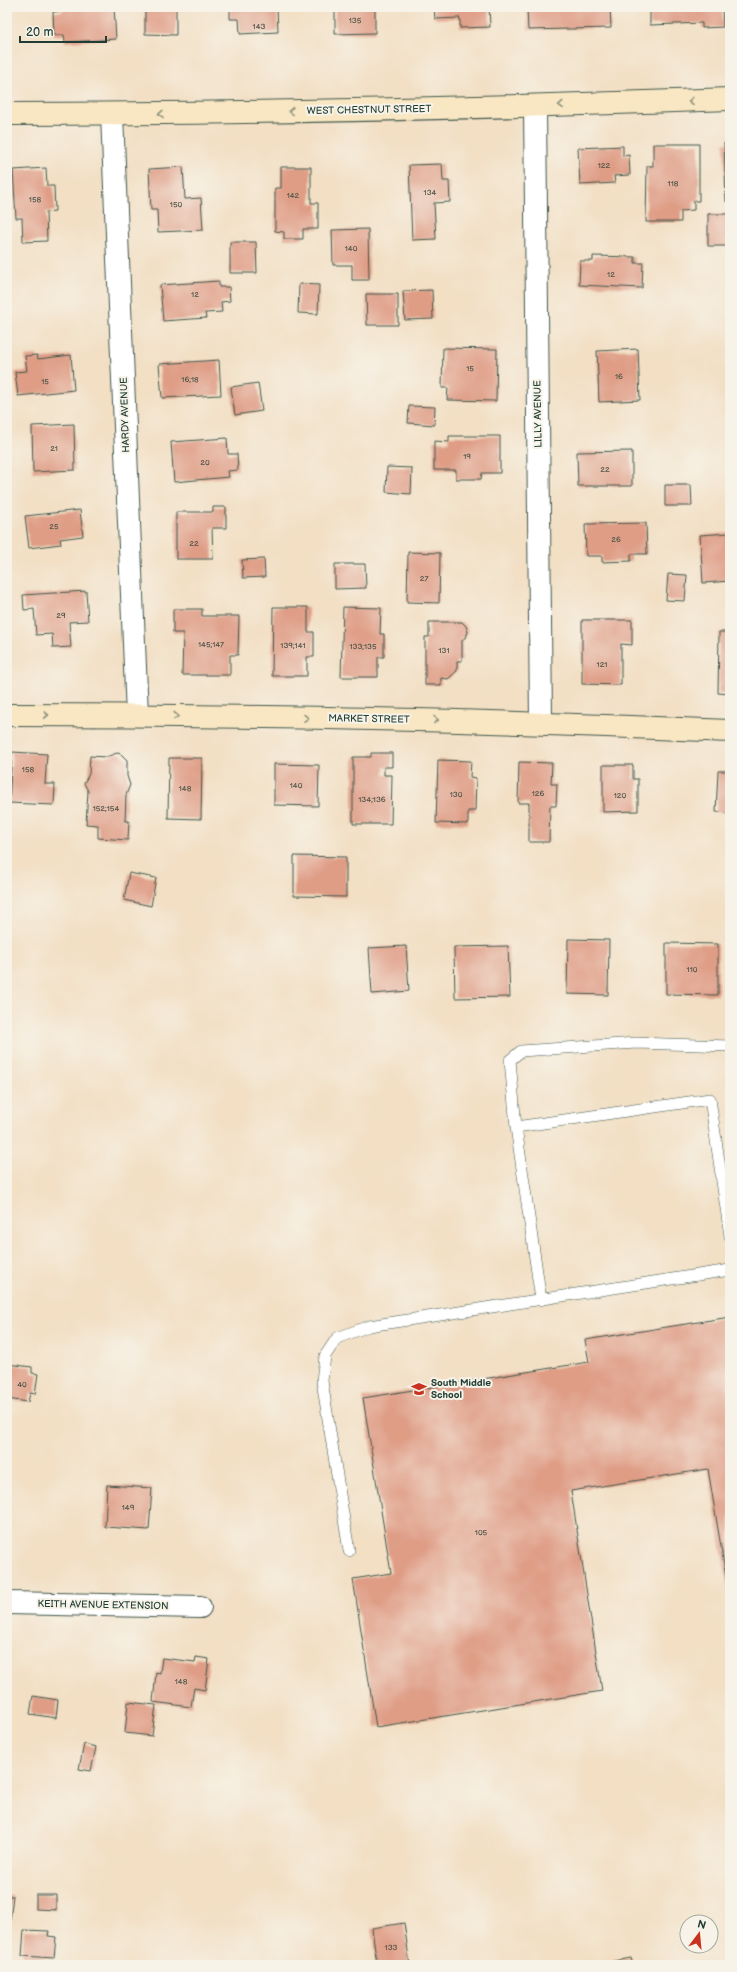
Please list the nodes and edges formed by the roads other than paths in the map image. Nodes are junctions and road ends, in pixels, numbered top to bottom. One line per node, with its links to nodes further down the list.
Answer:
1 (730, 99): 2 (main road, WEST CHESTNUT STREET, one-way to 2)
2 (535, 106): 4 (main road, WEST CHESTNUT STREET, one-way to 4); 7 (street, LILLY AVENUE)
3 (7, 110): 4 (main road, WEST CHESTNUT STREET)
4 (112, 115): 6 (street, HARDY AVENUE)
5 (7, 715): 6 (main road, MARKET STREET, one-way to 6)
6 (137, 715): 7 (main road, MARKET STREET, one-way to 7)
7 (541, 722): 8 (main road, MARKET STREET)
8 (730, 731)
9 (730, 1046): 10 (lane)
10 (516, 1127): 11 (lane); 13 (lane)
11 (730, 1236)
12 (730, 1270): 13 (lane)
13 (541, 1300): 14 (lane)
14 (349, 1551)
15 (7, 1603): 16 (street, KEITH AVENUE EXTENSION)
16 (200, 1607)

